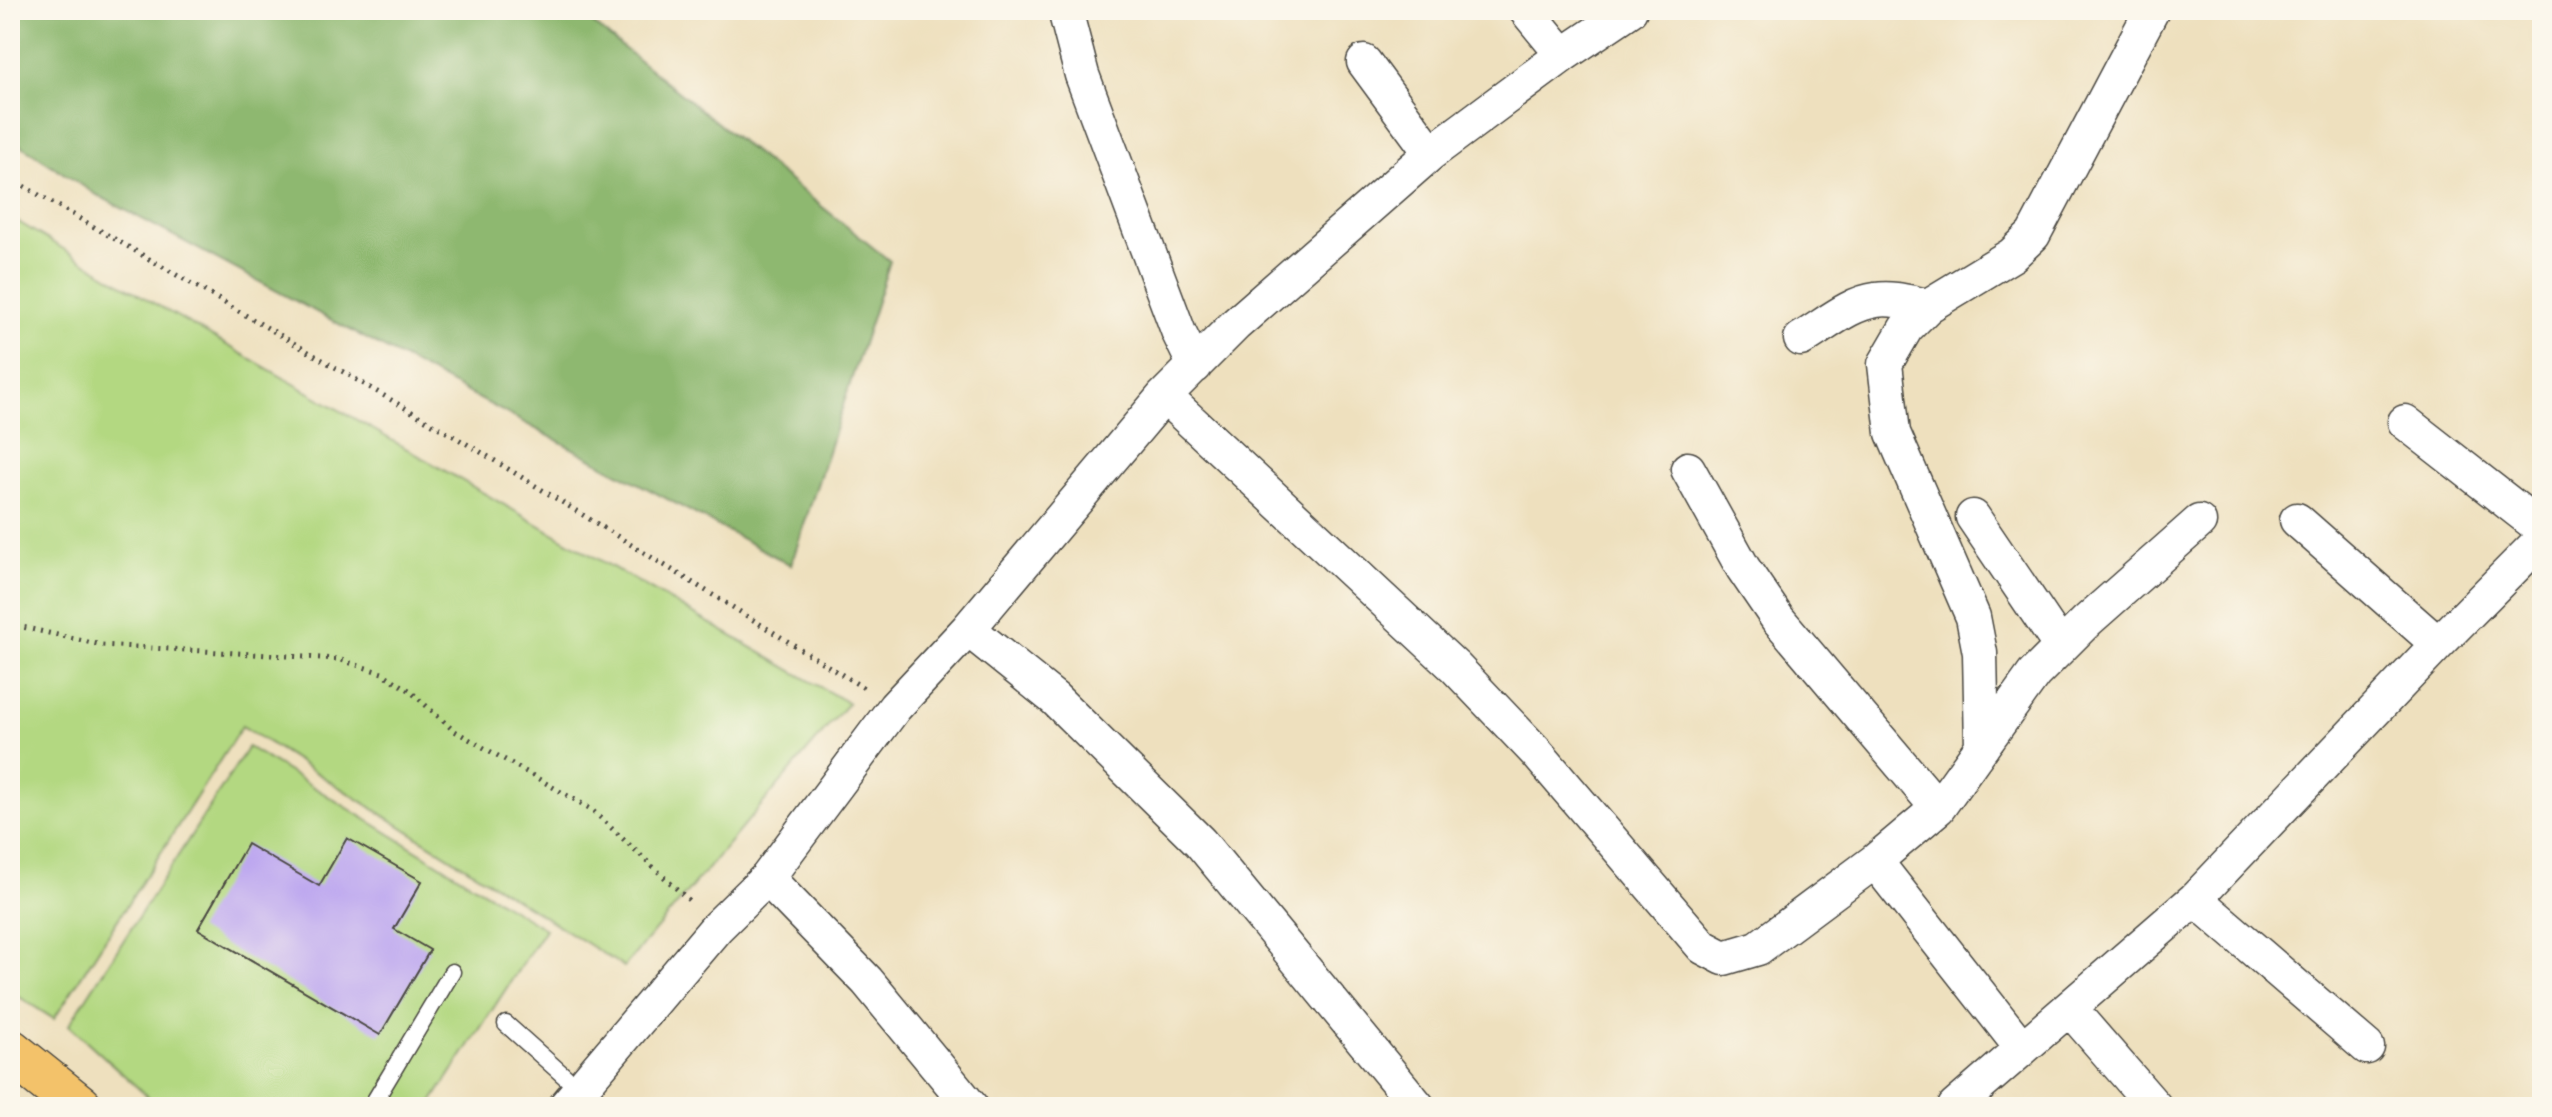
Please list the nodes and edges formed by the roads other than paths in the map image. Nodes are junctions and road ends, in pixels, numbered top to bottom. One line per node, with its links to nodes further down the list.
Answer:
1 (1065, 10): 10 (street)
2 (1526, 10): 5 (street)
3 (1630, 10): 5 (street)
4 (2152, 10): 8 (street)
5 (1563, 55): 7 (street)
6 (1364, 62): 7 (street)
7 (1431, 153): 10 (street)
8 (1928, 306): 9 (street); 22 (street)
9 (1801, 339)
10 (1195, 366): 11 (street)
11 (1164, 396): 19 (street); 24 (street)
12 (2405, 422): 17 (street)
13 (1688, 469): 23 (street)
14 (1973, 517): 21 (street)
15 (2297, 520): 20 (street)
16 (2199, 522): 21 (street)
17 (2542, 529)
18 (2542, 539): 20 (street)
19 (968, 629): 25 (street); 37 (street)
20 (2438, 644): 26 (street)
21 (2061, 647): 22 (street)
22 (1982, 747): 23 (street)
23 (1938, 808): 24 (street)
24 (1875, 861): 30 (street)
25 (767, 878): 33 (street); 36 (street)
26 (2195, 899): 28 (street); 31 (street)
27 (452, 972): 35 (lane)
28 (2070, 1009): 30 (street); 39 (street)
29 (506, 1024): 33 (lane)
30 (2021, 1047): 38 (street)
31 (2367, 1047)
32 (10, 1051): 34 (highway)
33 (572, 1098)
34 (80, 1107)
35 (371, 1107)
36 (971, 1107)
37 (1418, 1107)
38 (1955, 1107)
39 (2155, 1107)

